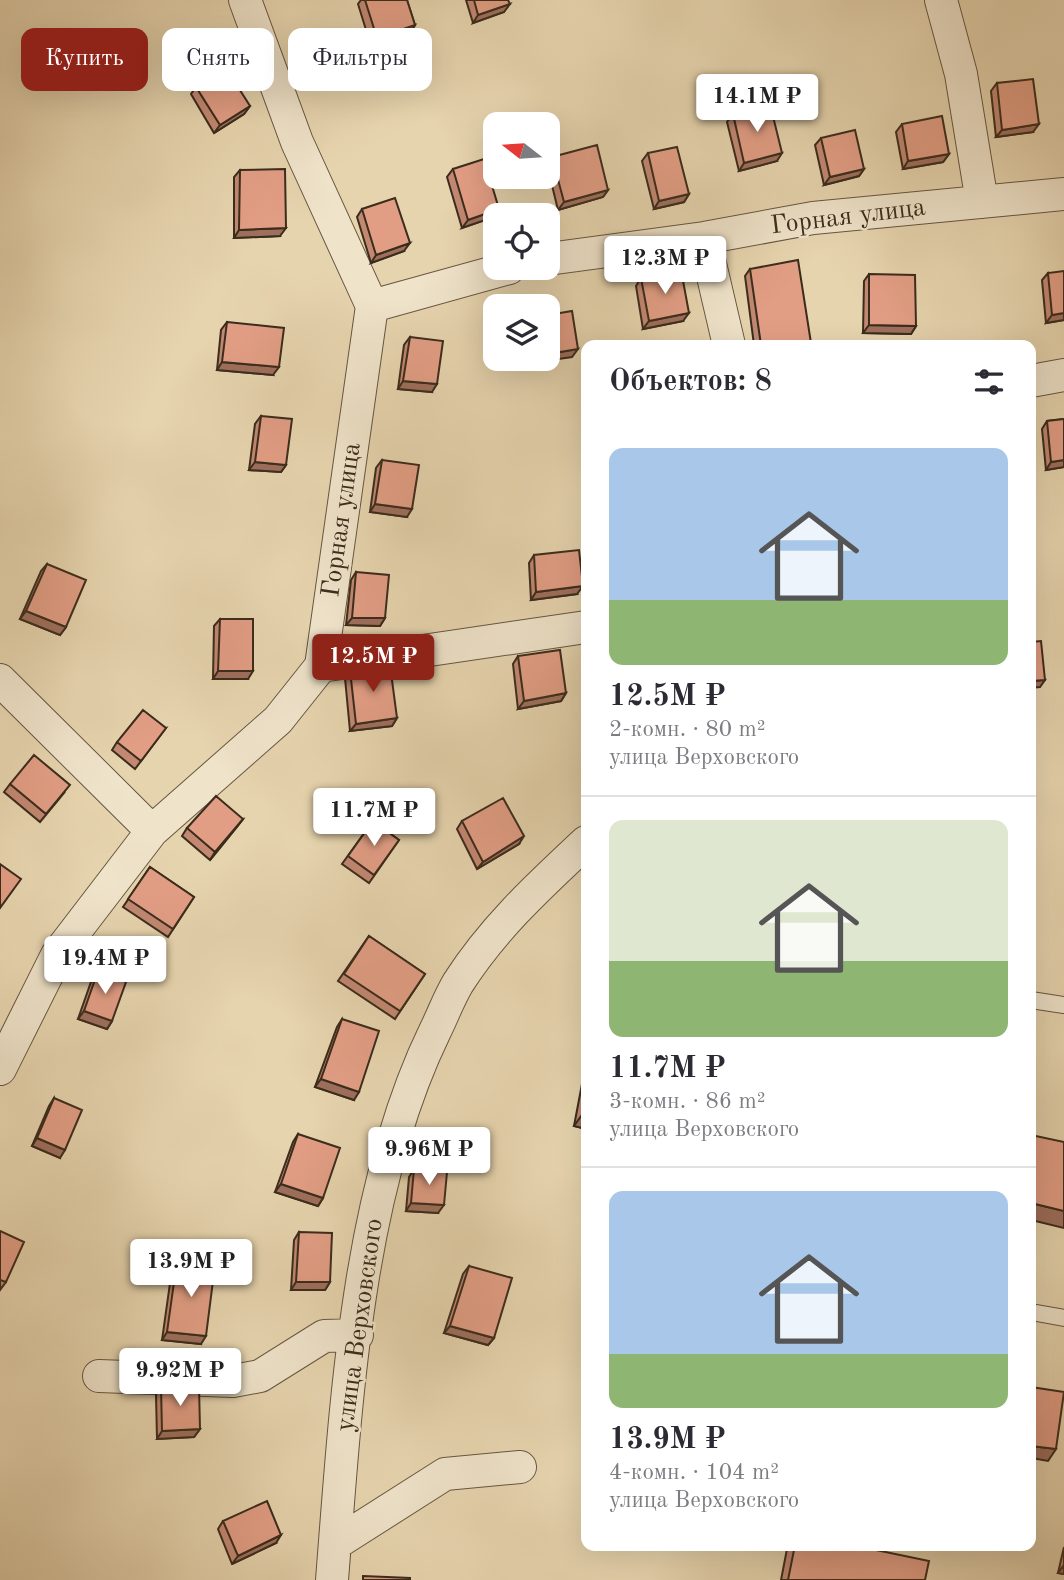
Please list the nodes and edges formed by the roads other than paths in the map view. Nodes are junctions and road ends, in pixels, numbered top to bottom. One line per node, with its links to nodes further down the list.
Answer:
1 (246, 0): 8 (street)
2 (941, 0): 4 (street)
3 (1064, 194): 4 (street, Горная улица)
4 (982, 202): 5 (street, Горная улица)
5 (704, 238): 6 (street, Горная улица); 9 (street)
6 (560, 257)
7 (483, 275): 8 (street)
8 (372, 306): 13 (street, Горная улица)
9 (728, 340)
10 (1064, 375): 11 (street)
11 (1036, 380)
12 (581, 628): 13 (street)
13 (321, 666): 15 (street)
14 (0, 680): 15 (street)
15 (152, 831): 19 (street)
16 (581, 847): 22 (street, улица Верховского)
17 (1036, 1001): 18 (lane)
18 (1064, 1005)
19 (0, 1069)
20 (1036, 1313): 21 (lane)
21 (1064, 1318)
22 (356, 1335): 23 (street); 25 (street, улица Верховского)
23 (99, 1376)
24 (520, 1467): 25 (street)
25 (335, 1544): 26 (street, улица Верховского)
26 (332, 1580)

